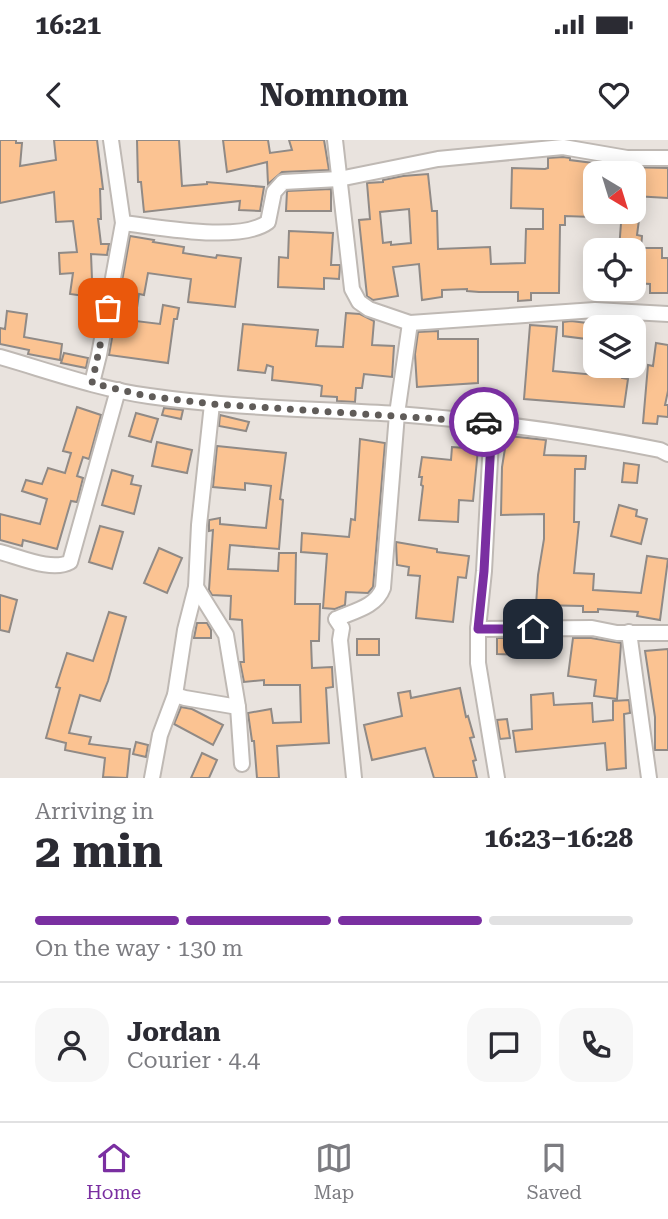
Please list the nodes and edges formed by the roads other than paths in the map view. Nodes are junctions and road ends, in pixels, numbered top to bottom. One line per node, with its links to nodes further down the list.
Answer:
1 (111, 140): 5 (street)
2 (335, 140): 4 (street)
3 (668, 158): 4 (street)
4 (339, 179): 5 (street); 7 (street)
5 (123, 223): 9 (street)
6 (668, 313): 7 (street)
7 (410, 323): 12 (street)
8 (0, 357): 9 (street)
9 (92, 383): 10 (street)
10 (118, 390): 11 (street); 15 (street)
11 (212, 404): 12 (street); 16 (street)
12 (397, 414): 13 (street); 24 (street)
13 (492, 422): 14 (street); 17 (street)
14 (668, 454)
15 (0, 552)
16 (196, 587): 20 (street); 21 (street)
17 (478, 629): 18 (street); 25 (street)
18 (629, 632): 19 (street); 26 (street)
19 (668, 633)
20 (175, 695): 21 (street); 23 (street)
21 (238, 707): 22 (street)
22 (242, 764)
23 (152, 778)
24 (354, 778)
25 (497, 778)
26 (649, 778)

